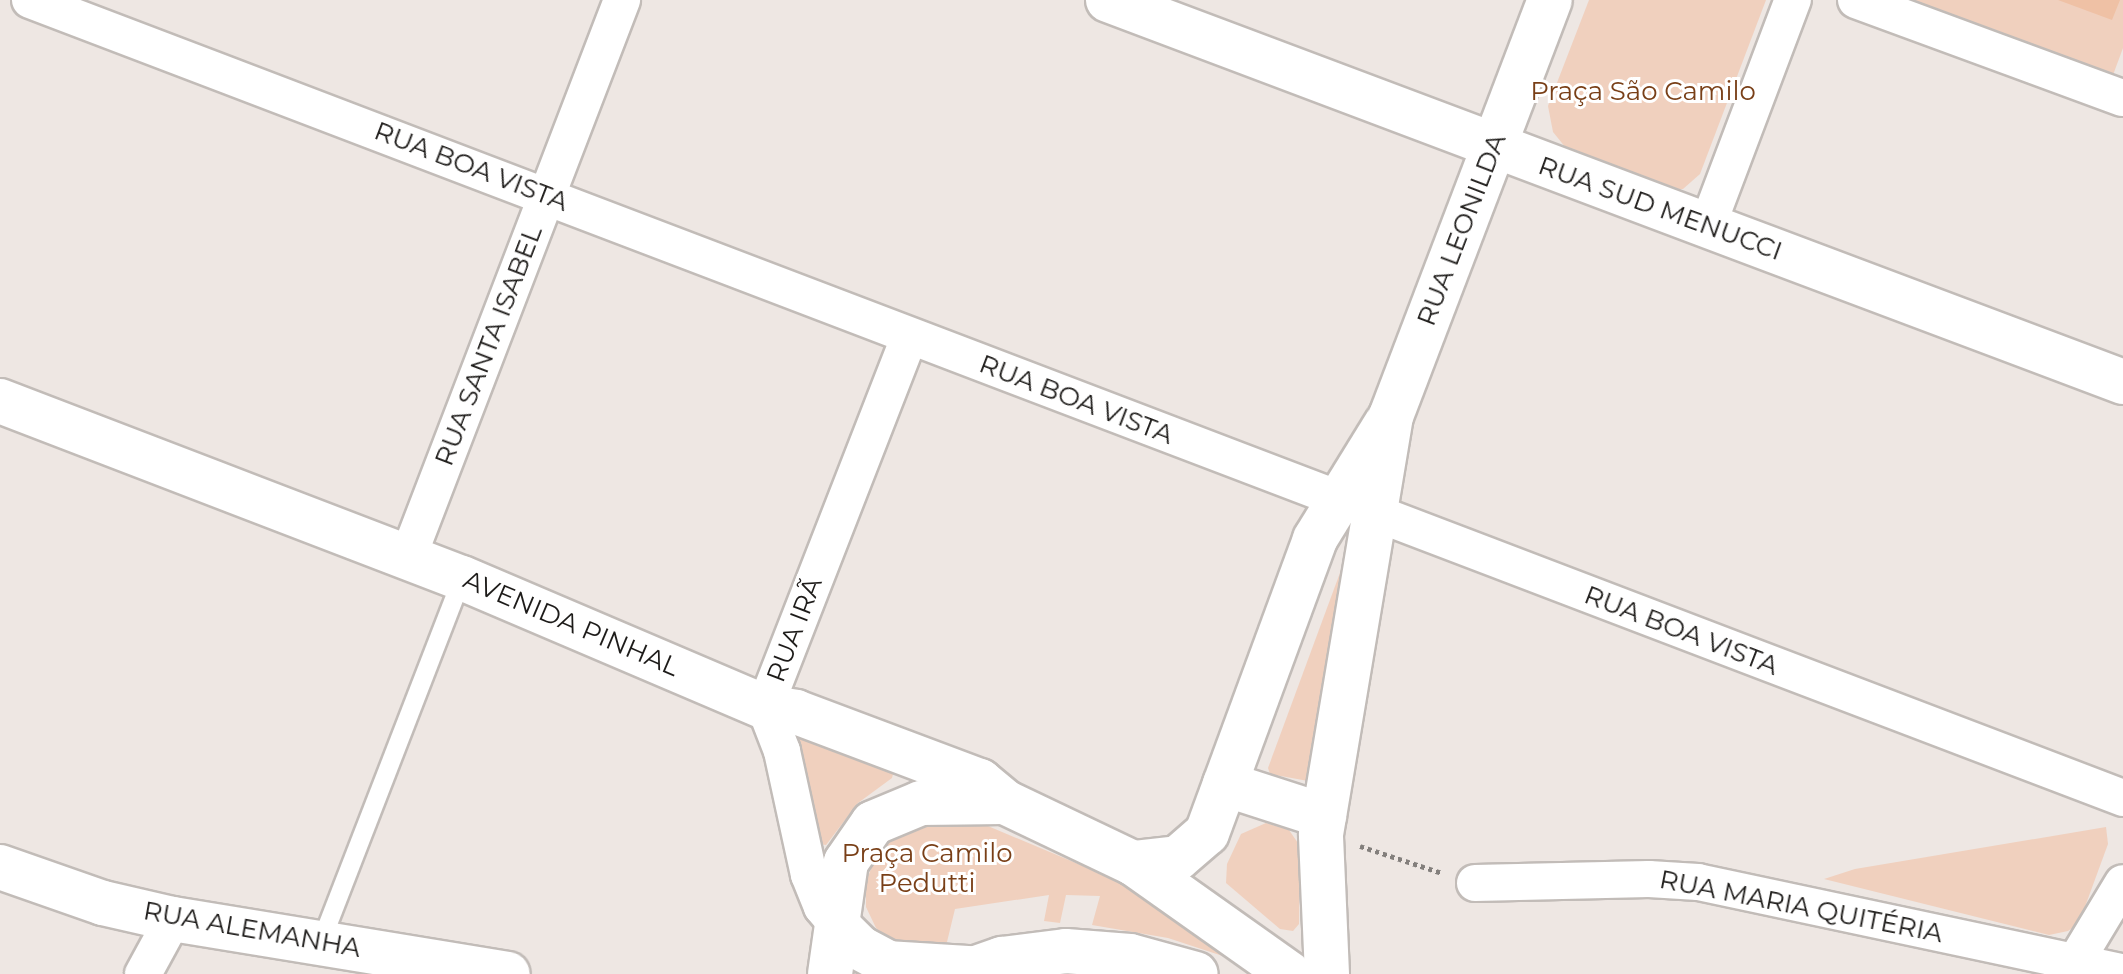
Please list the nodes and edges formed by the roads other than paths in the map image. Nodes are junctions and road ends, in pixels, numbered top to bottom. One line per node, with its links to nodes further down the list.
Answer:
1 (30, 0): 9 (street, RUA BOA VISTA)
2 (622, 0): 9 (street, RUA SANTA ISABEL)
3 (1108, 0): 8 (main road, RUA SUD MENUCCI)
4 (1550, 0): 8 (main road, RUA LEONILDA)
5 (1793, 0): 10 (street)
6 (1856, 0): 7 (street)
7 (2123, 98)
8 (1493, 147): 10 (main road, RUA SUD MENUCCI); 14 (main road, RUA LEONILDA)
9 (547, 195): 11 (street, RUA BOA VISTA); 17 (street, RUA SANTA ISABEL)
10 (1707, 227): 12 (main road, RUA SUD MENUCCI)
11 (910, 336): 15 (street, RUA BOA VISTA); 19 (street, RUA IRÃ)
12 (2123, 382)
13 (0, 401): 17 (main road, AVENIDA PINHAL)
14 (1391, 416): 15 (main road, RUA LEONILDA); 16 (main road, RUA LEONILDA)
15 (1334, 500): 16 (street, RUA BOA VISTA); 20 (main road)
16 (1378, 517): 21 (street, RUA BOA VISTA); 23 (main road)
17 (408, 557): 18 (main road, AVENIDA PINHAL)
18 (462, 578): 19 (main road, AVENIDA PINHAL); 30 (lane)
19 (765, 707): 22 (main road, AVENIDA PINHAL); 29 (street, RUA IRÃ)
20 (1225, 784): 23 (main road); 24 (main road)
21 (2123, 798)
22 (1005, 802): 24 (main road, AVENIDA PINHAL); 29 (main road)
23 (1323, 825): 39 (main road)
24 (1133, 863): 38 (main road)
25 (0, 867): 28 (main road, RUA ALEMANHA)
26 (1475, 883): 31 (street, RUA MARIA QUITÉRIA)
27 (2123, 883): 31 (street)
28 (173, 919): 30 (main road, RUA ALEMANHA); 34 (street)
29 (838, 926): 32 (main road); 36 (main road)
30 (321, 942): 35 (main road, RUA ALEMANHA)
31 (2072, 968): 33 (street, RUA MARIA QUITÉRIA)
32 (965, 971): 37 (main road)
33 (2123, 972)
34 (143, 974)
35 (508, 974)
36 (830, 974)
37 (1196, 974)
38 (1290, 974)
39 (1327, 974)

